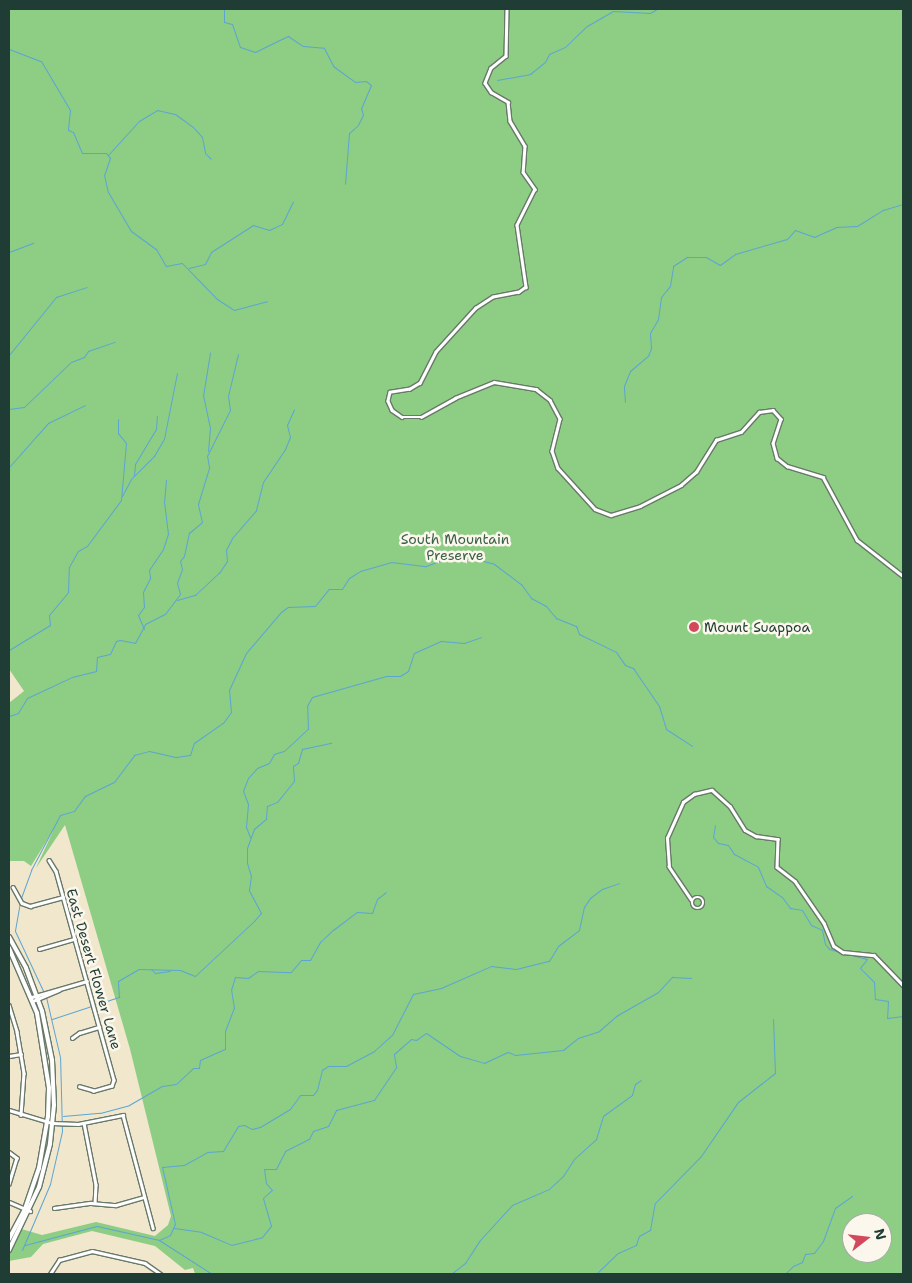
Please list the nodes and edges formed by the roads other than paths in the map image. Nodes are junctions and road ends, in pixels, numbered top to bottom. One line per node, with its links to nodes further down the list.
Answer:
1 (508, 9): 2 (street)
2 (903, 576)
3 (49, 860): 5 (street, East Desert Flower Lane)
4 (13, 887): 5 (street)
5 (63, 897): 8 (street, East Desert Flower Lane)
6 (692, 900): 6 (street); 13 (street)
7 (9, 937): 9 (street)
8 (75, 939): 11 (street); 12 (street, East Desert Flower Lane)
9 (10, 943): 14 (street)
10 (9, 948): 14 (street)
11 (39, 949)
12 (86, 981): 14 (street); 16 (street, East Desert Flower Lane)
13 (903, 985)
14 (35, 998): 20 (street); 21 (street)
15 (9, 1004): 18 (street)
16 (99, 1027): 17 (street); 22 (street, East Desert Flower Lane)
17 (72, 1038)
18 (21, 1054): 19 (street); 24 (street)
19 (9, 1056)
20 (47, 1066): 21 (street); 25 (street)
21 (53, 1066): 27 (street)
22 (80, 1087)
23 (9, 1110): 24 (street)
24 (21, 1115): 25 (street)
25 (47, 1123): 27 (street); 34 (street)
26 (84, 1123): 27 (street); 30 (street); 32 (street)
27 (52, 1124): 35 (street)
28 (9, 1152): 29 (street)
29 (9, 1184)
30 (144, 1197): 32 (street); 36 (street)
31 (9, 1202): 34 (street)
32 (95, 1202): 33 (street)
33 (54, 1208)
34 (25, 1209): 35 (street); 37 (street)
35 (30, 1211): 38 (street)
36 (153, 1228)
37 (9, 1240)
38 (9, 1250)
39 (50, 1274): 40 (street)
40 (161, 1274)

